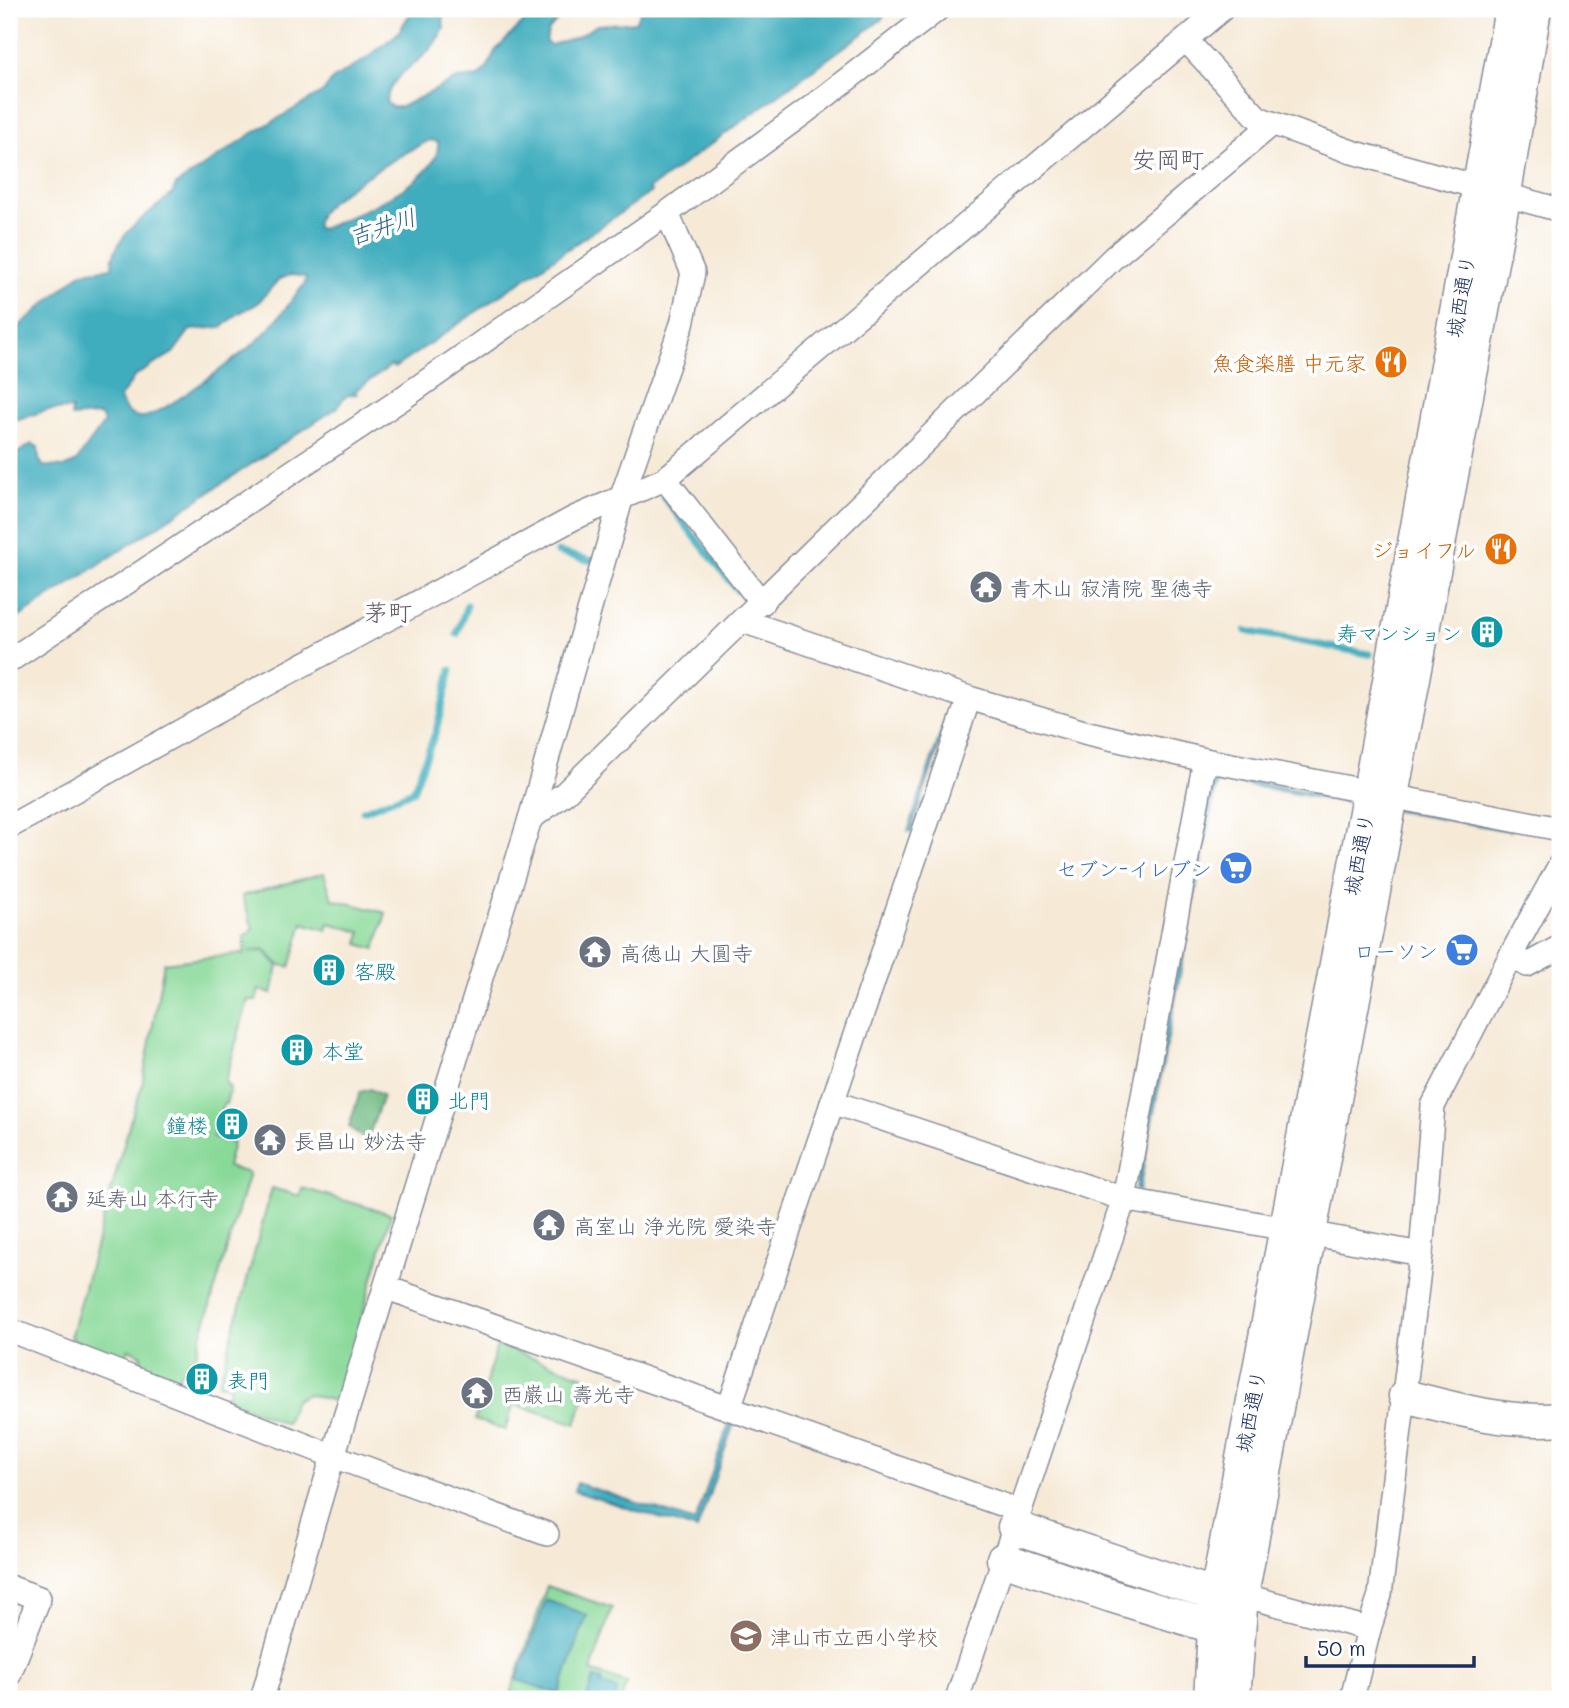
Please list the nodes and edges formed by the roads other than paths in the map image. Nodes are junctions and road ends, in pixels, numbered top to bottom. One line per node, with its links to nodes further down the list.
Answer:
1 (938, 9): 9 (street)
2 (1222, 9): 5 (street)
3 (1511, 9): 7 (street, 城西通り)
4 (1535, 9): 7 (street, 城西通り)
5 (1186, 40): 6 (street); 10 (street)
6 (1271, 125): 7 (street); 12 (street)
7 (1493, 190): 8 (street); 17 (street, 城西通り)
8 (1560, 210)
9 (667, 214): 11 (street); 14 (street)
10 (665, 479): 11 (street); 12 (street)
11 (622, 496): 18 (street); 19 (street)
12 (762, 603): 13 (street)
13 (743, 621): 15 (street); 18 (street)
14 (9, 661)
15 (969, 698): 16 (street); 24 (street)
16 (1205, 760): 17 (street); 25 (street)
17 (1381, 794): 20 (street); 26 (street, 城西通り)
18 (530, 819): 28 (street)
19 (9, 827)
20 (1560, 829)
21 (1560, 865): 23 (street)
22 (1560, 947): 23 (street)
23 (1511, 955): 27 (street)
24 (832, 1102): 25 (street); 31 (street)
25 (1124, 1199): 26 (street); 34 (street)
26 (1298, 1230): 27 (street); 38 (street, 城西通り)
27 (1421, 1254): 30 (street)
28 (387, 1288): 31 (street); 33 (street)
29 (9, 1330): 33 (street)
30 (1405, 1396): 32 (street); 40 (street)
31 (729, 1408): 34 (street)
32 (1560, 1419)
33 (333, 1456): 35 (street); 42 (street)
34 (1017, 1519): 36 (street); 38 (street)
35 (547, 1534)
36 (1003, 1559): 39 (street); 43 (street)
37 (9, 1587): 41 (street)
38 (1229, 1595): 39 (street, 城西通り); 40 (street)
39 (1226, 1627): 44 (street, 城西通り); 45 (street, 城西通り)
40 (1369, 1629): 46 (street)
41 (9, 1675)
42 (262, 1699)
43 (957, 1699)
44 (1210, 1699)
45 (1234, 1699)
46 (1352, 1699)

